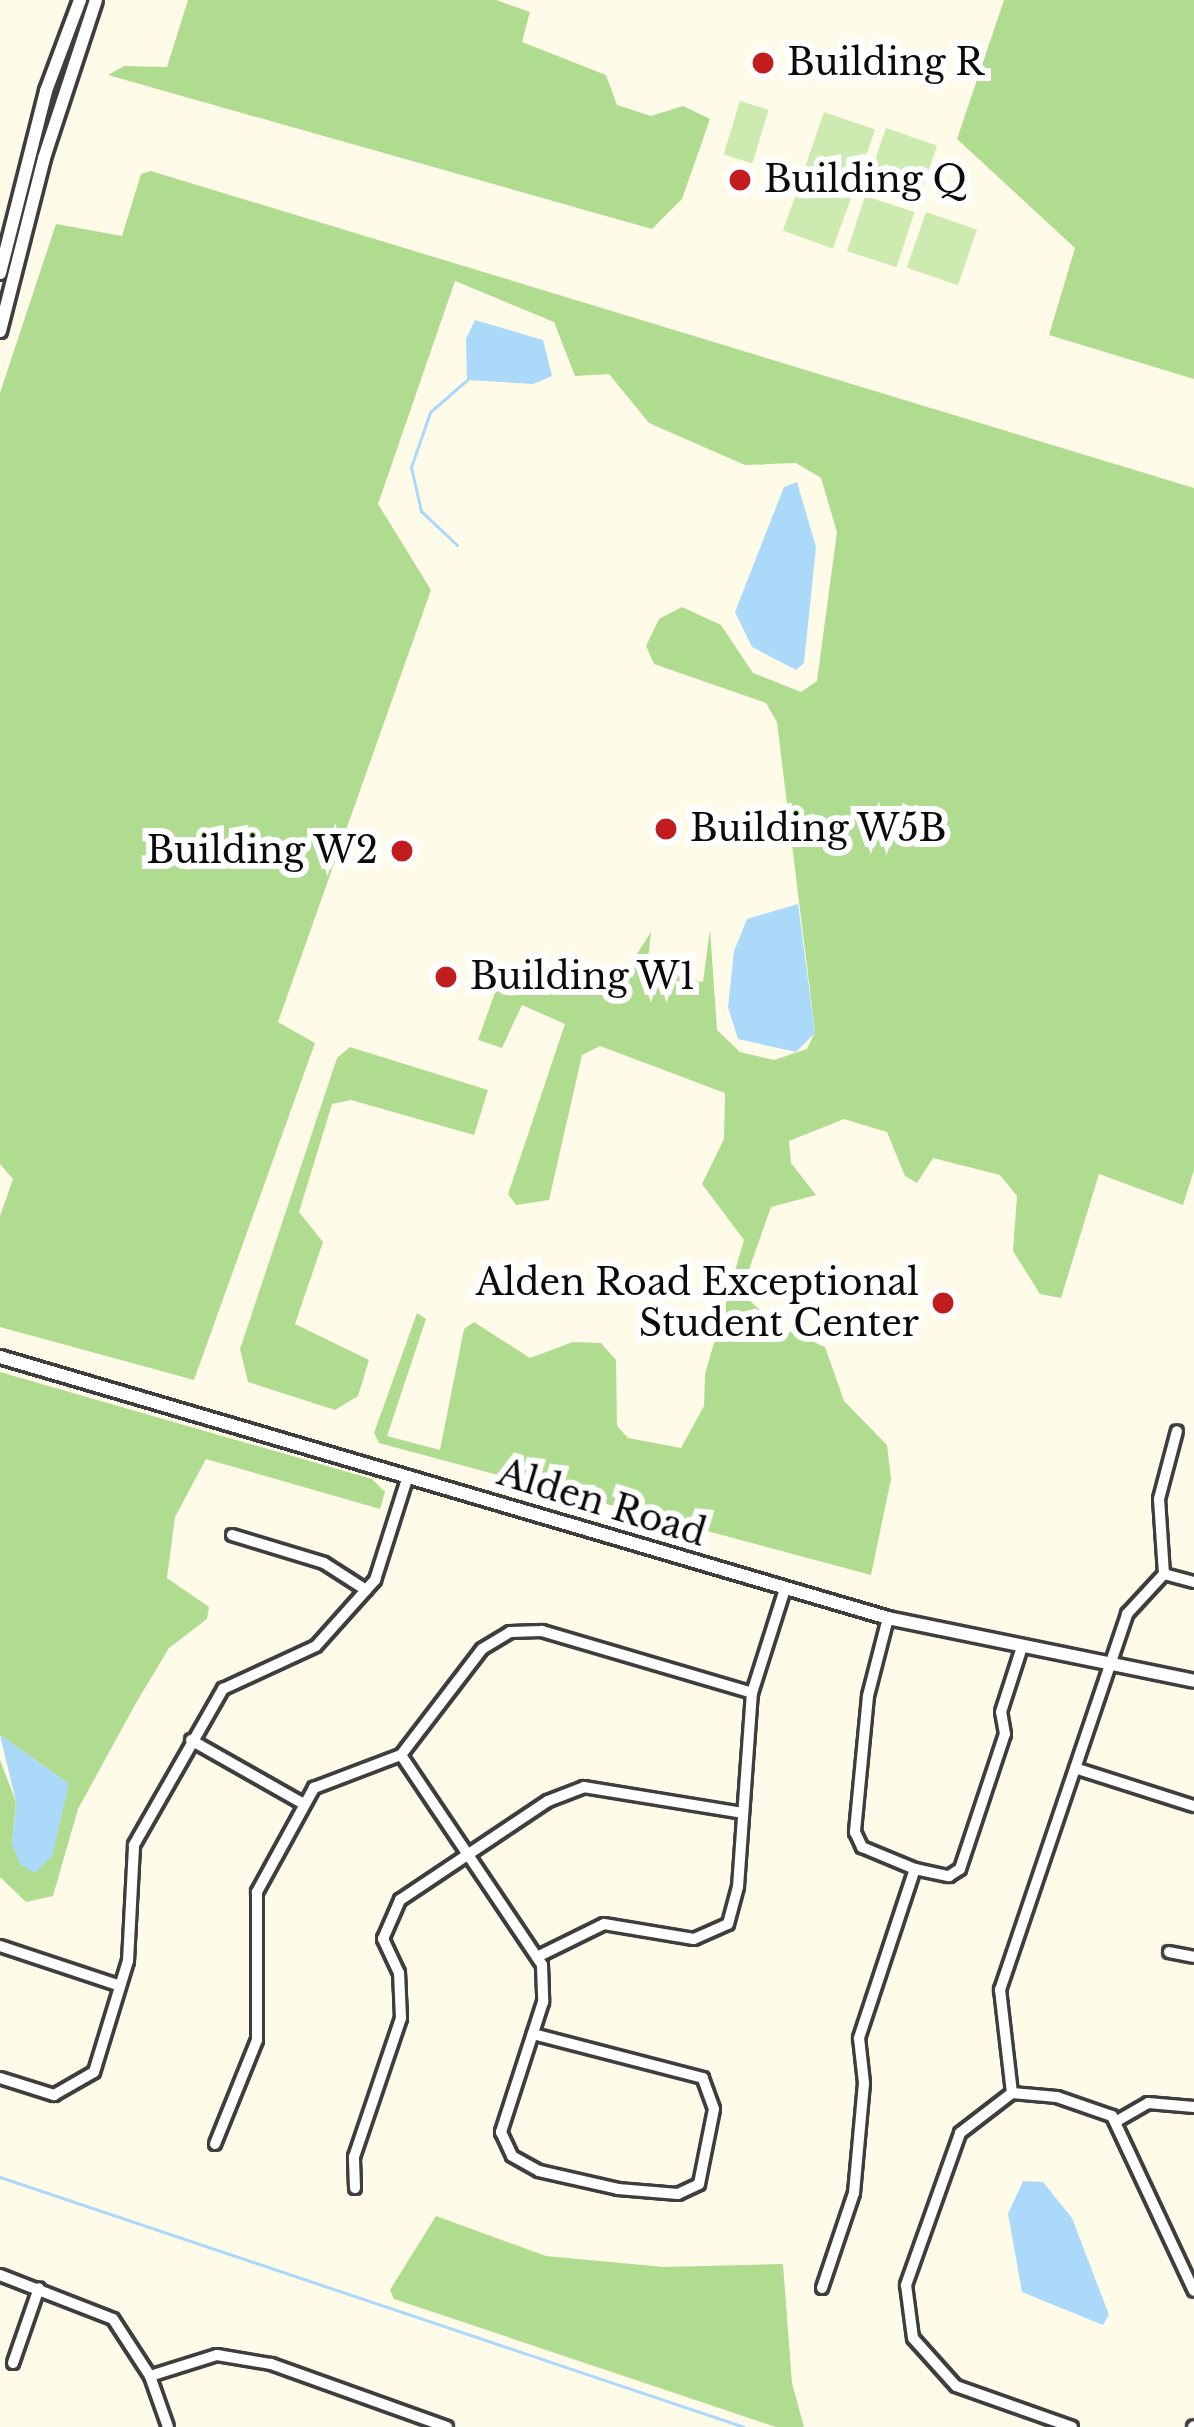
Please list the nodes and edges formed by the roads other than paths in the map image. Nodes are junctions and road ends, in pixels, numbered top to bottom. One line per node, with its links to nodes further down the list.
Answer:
1 (80, 0): 3 (street)
2 (96, 0): 4 (street)
3 (0, 273)
4 (0, 331)
5 (0, 1357): 7 (street, Alden Road)
6 (1177, 1432): 9 (street)
7 (408, 1475): 11 (street, Alden Road); 12 (street)
8 (232, 1535): 12 (street)
9 (1164, 1574): 10 (street); 15 (street)
10 (1194, 1582)
11 (785, 1589): 13 (street, Alden Road); 17 (street)
12 (366, 1590): 18 (street)
13 (888, 1618): 14 (street, Alden Road); 25 (street)
14 (1022, 1648): 15 (street, Alden Road); 25 (street)
15 (1113, 1665): 16 (street, Alden Road); 20 (street)
16 (1194, 1681)
17 (752, 1693): 19 (street); 23 (street)
18 (191, 1740): 21 (street); 30 (street)
19 (401, 1755): 21 (street); 24 (street)
20 (1081, 1770): 22 (street); 33 (street)
21 (300, 1802): 36 (street)
22 (1194, 1806)
23 (742, 1814): 24 (street); 28 (street)
24 (469, 1855): 28 (street); 37 (street)
25 (915, 1869): 40 (street)
26 (0, 1946): 30 (street)
27 (1169, 1952): 29 (street)
28 (539, 1956): 31 (street)
29 (1194, 1958)
30 (120, 1986): 32 (street)
31 (533, 2034): 31 (street)
32 (0, 2078)
33 (1012, 2092): 35 (street); 46 (street)
34 (1194, 2107): 35 (street)
35 (1117, 2121): 41 (street)
36 (215, 2144)
37 (355, 2188)
38 (0, 2275): 39 (street)
39 (39, 2288): 42 (street); 43 (street)
40 (822, 2288)
41 (1194, 2291)
42 (13, 2363)
43 (150, 2376): 44 (street); 45 (street)
44 (168, 2427)
45 (447, 2427)
46 (1072, 2427)

